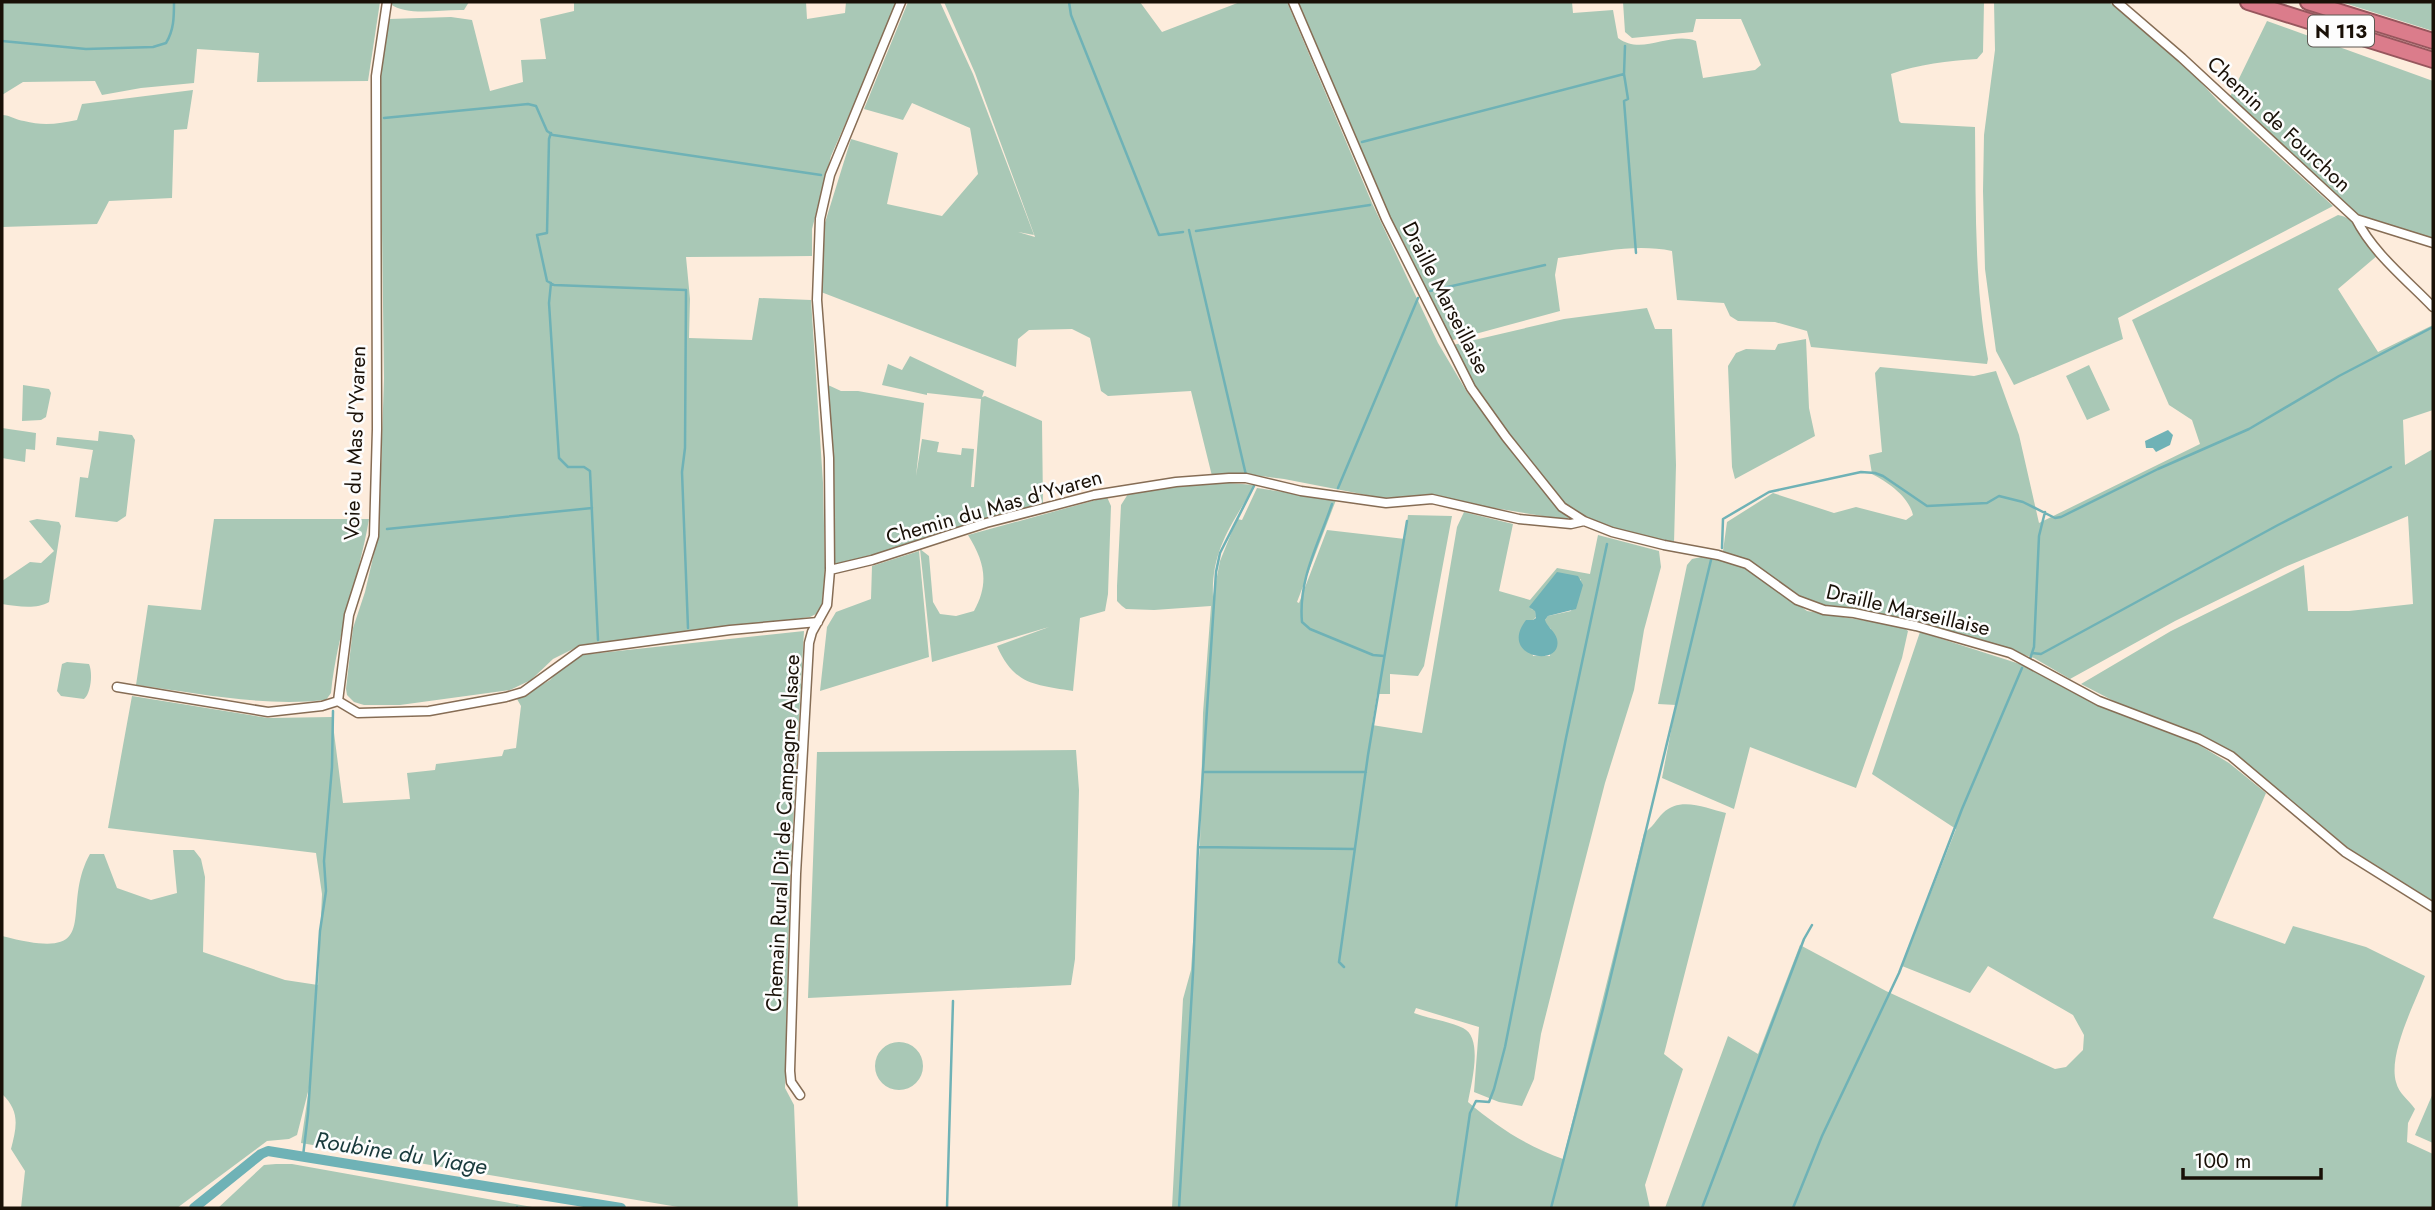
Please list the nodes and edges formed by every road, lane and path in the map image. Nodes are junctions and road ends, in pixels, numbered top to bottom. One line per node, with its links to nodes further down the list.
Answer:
1 (387, 2): 17 (street, Voie du Mas d'Yvaren)
2 (901, 2): 14 (street, Chemain Rural Dit de Campagne Alsace)
3 (1293, 2): 13 (street, Draille Marseillaise)
4 (2117, 2): 10 (street, Chemin de Fourchon)
5 (2308, 2): 7 (highway, N 113)
6 (2253, 3): 8 (highway, N 113); 9 (highway)
7 (2433, 41)
8 (2433, 60)
9 (2433, 70)
10 (2356, 219): 11 (street, Chemin de Fourchon); 12 (street)
11 (2433, 243)
12 (2433, 306)
13 (1584, 522): 14 (street, Chemin du Mas d'Yvaren); 18 (street, Draille Marseillaise)
14 (830, 570): 15 (street, Chemain Rural Dit de Campagne Alsace)
15 (818, 622): 17 (street); 19 (street, Chemain Rural Dit de Campagne Alsace)
16 (117, 687): 17 (street)
17 (338, 701)
18 (2433, 907)
19 (800, 1095)

